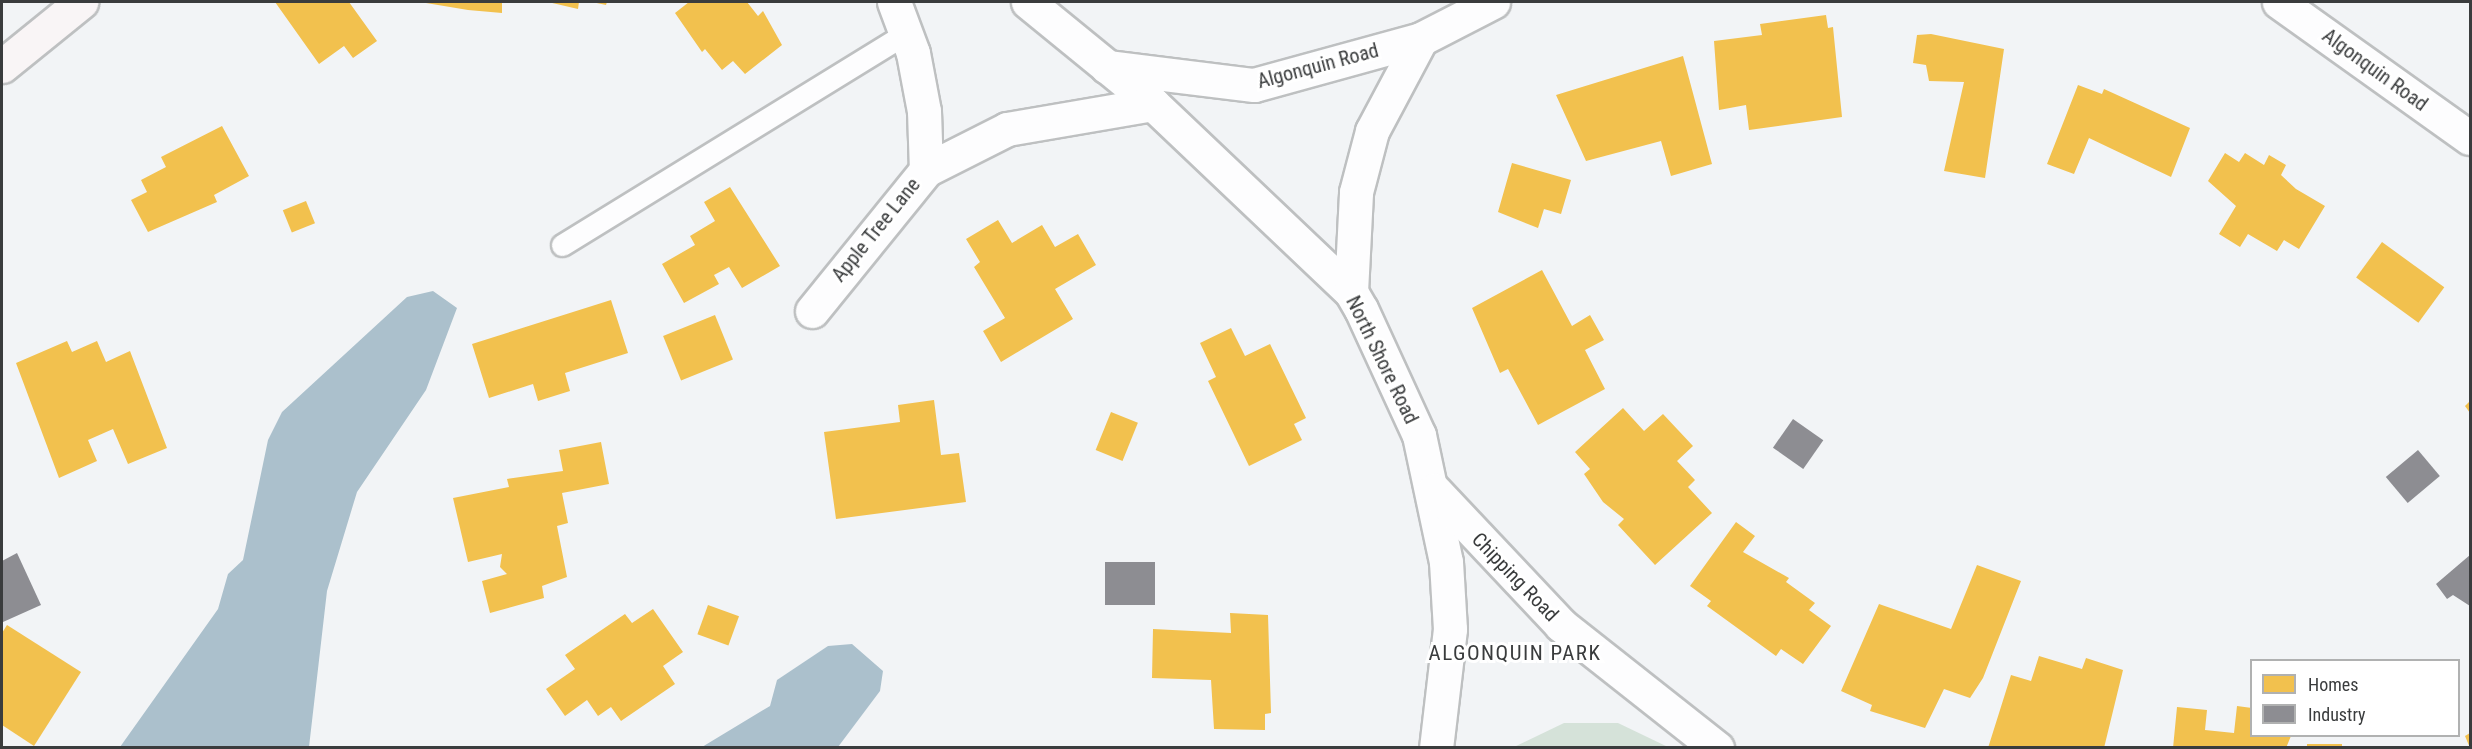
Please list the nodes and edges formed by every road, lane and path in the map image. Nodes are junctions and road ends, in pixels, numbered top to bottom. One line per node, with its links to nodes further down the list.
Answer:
1 (81, 2): 8 (street)
2 (894, 2): 6 (street)
3 (1028, 2): 9 (street, North Shore Road)
4 (1493, 2): 7 (street, Algonquin Road)
5 (2279, 2): 11 (street, Algonquin Road)
6 (906, 33): 12 (street); 13 (lane)
7 (1421, 39): 9 (street, Algonquin Road); 14 (street, Algonquin Road)
8 (2, 66)
9 (1107, 67): 10 (street, North Shore Road)
10 (1154, 104): 12 (street, Apple Tree Lane); 14 (street, North Shore Road)
11 (2470, 138)
12 (926, 170): 15 (street, Apple Tree Lane)
13 (562, 245)
14 (1351, 292): 16 (street, North Shore Road)
15 (812, 310)
16 (1433, 489): 17 (street, North Shore Road); 18 (street, Chipping Road)
17 (1436, 747)
18 (1717, 747)

